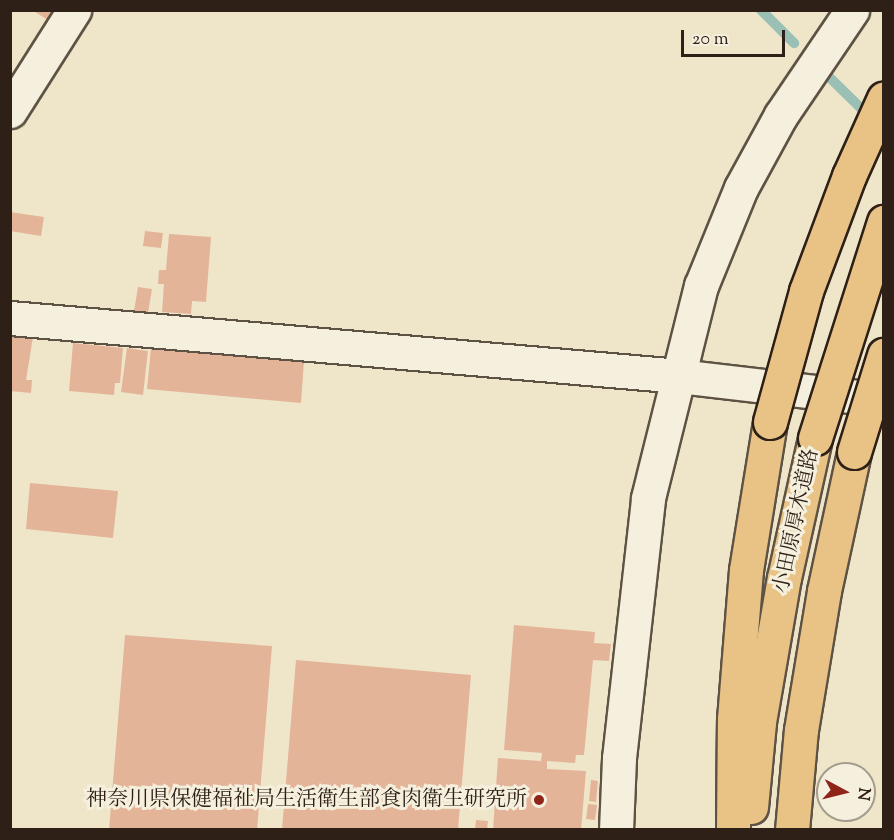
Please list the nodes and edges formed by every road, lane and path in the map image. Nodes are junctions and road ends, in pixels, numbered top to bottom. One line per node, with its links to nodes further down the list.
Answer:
1 (74, 10): 4 (street)
2 (852, 10): 8 (street)
3 (884, 98): 11 (highway, bridge)
4 (10, 111)
5 (884, 222): 12 (highway, 小田原厚木道路, bridge)
6 (10, 318): 8 (street)
7 (884, 355): 13 (highway, 小田原厚木道路, bridge)
8 (679, 376): 9 (street); 10 (street)
9 (884, 400)
10 (616, 830)
11 (733, 830)
12 (750, 830)
13 (792, 830)

